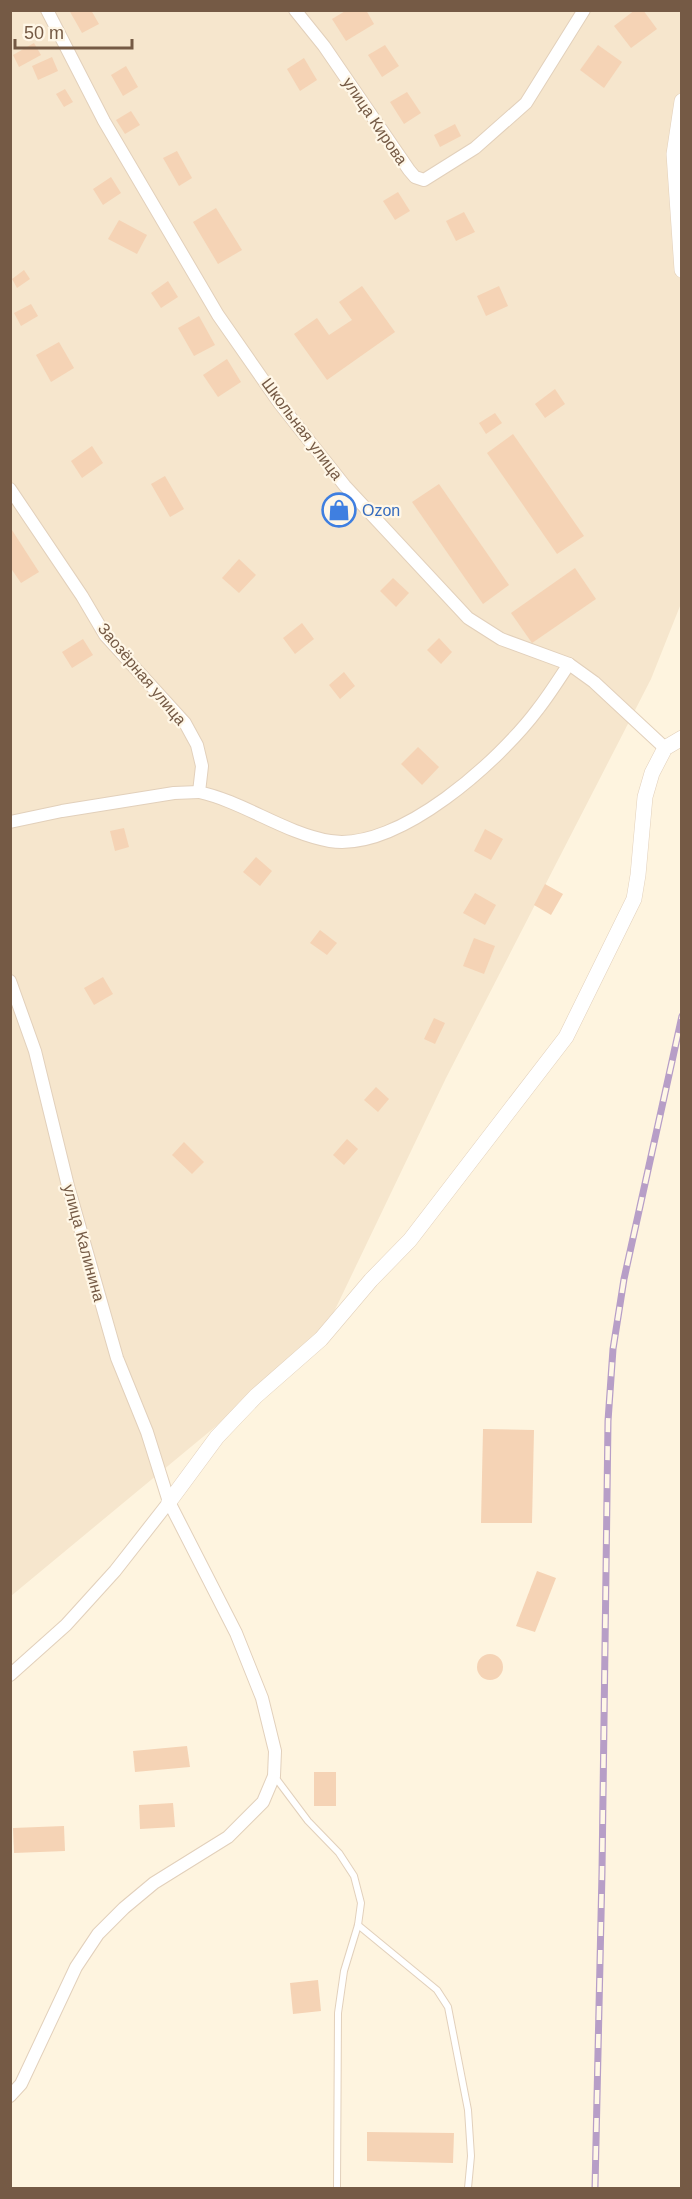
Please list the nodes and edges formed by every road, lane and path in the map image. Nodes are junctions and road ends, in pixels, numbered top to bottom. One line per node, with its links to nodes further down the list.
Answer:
1 (47, 10): 7 (street, Школьная улица)
2 (295, 10): 3 (street, улица Кирова)
3 (584, 10)
4 (681, 101): 5 (street)
5 (681, 270)
6 (10, 489): 10 (street, Заозёрная улица)
7 (569, 664): 9 (street, Школьная улица); 10 (street)
8 (681, 738): 9 (street)
9 (665, 748): 13 (street)
10 (199, 792): 11 (street)
11 (10, 822)
12 (10, 981): 13 (street, улица Калинина)
13 (169, 1502): 14 (street); 15 (street, улица Калинина)
14 (10, 1675)
15 (274, 1776): 16 (lane); 17 (street)
16 (358, 1925): 18 (lane); 19 (lane)
17 (10, 2096)
18 (337, 2188)
19 (468, 2188)

